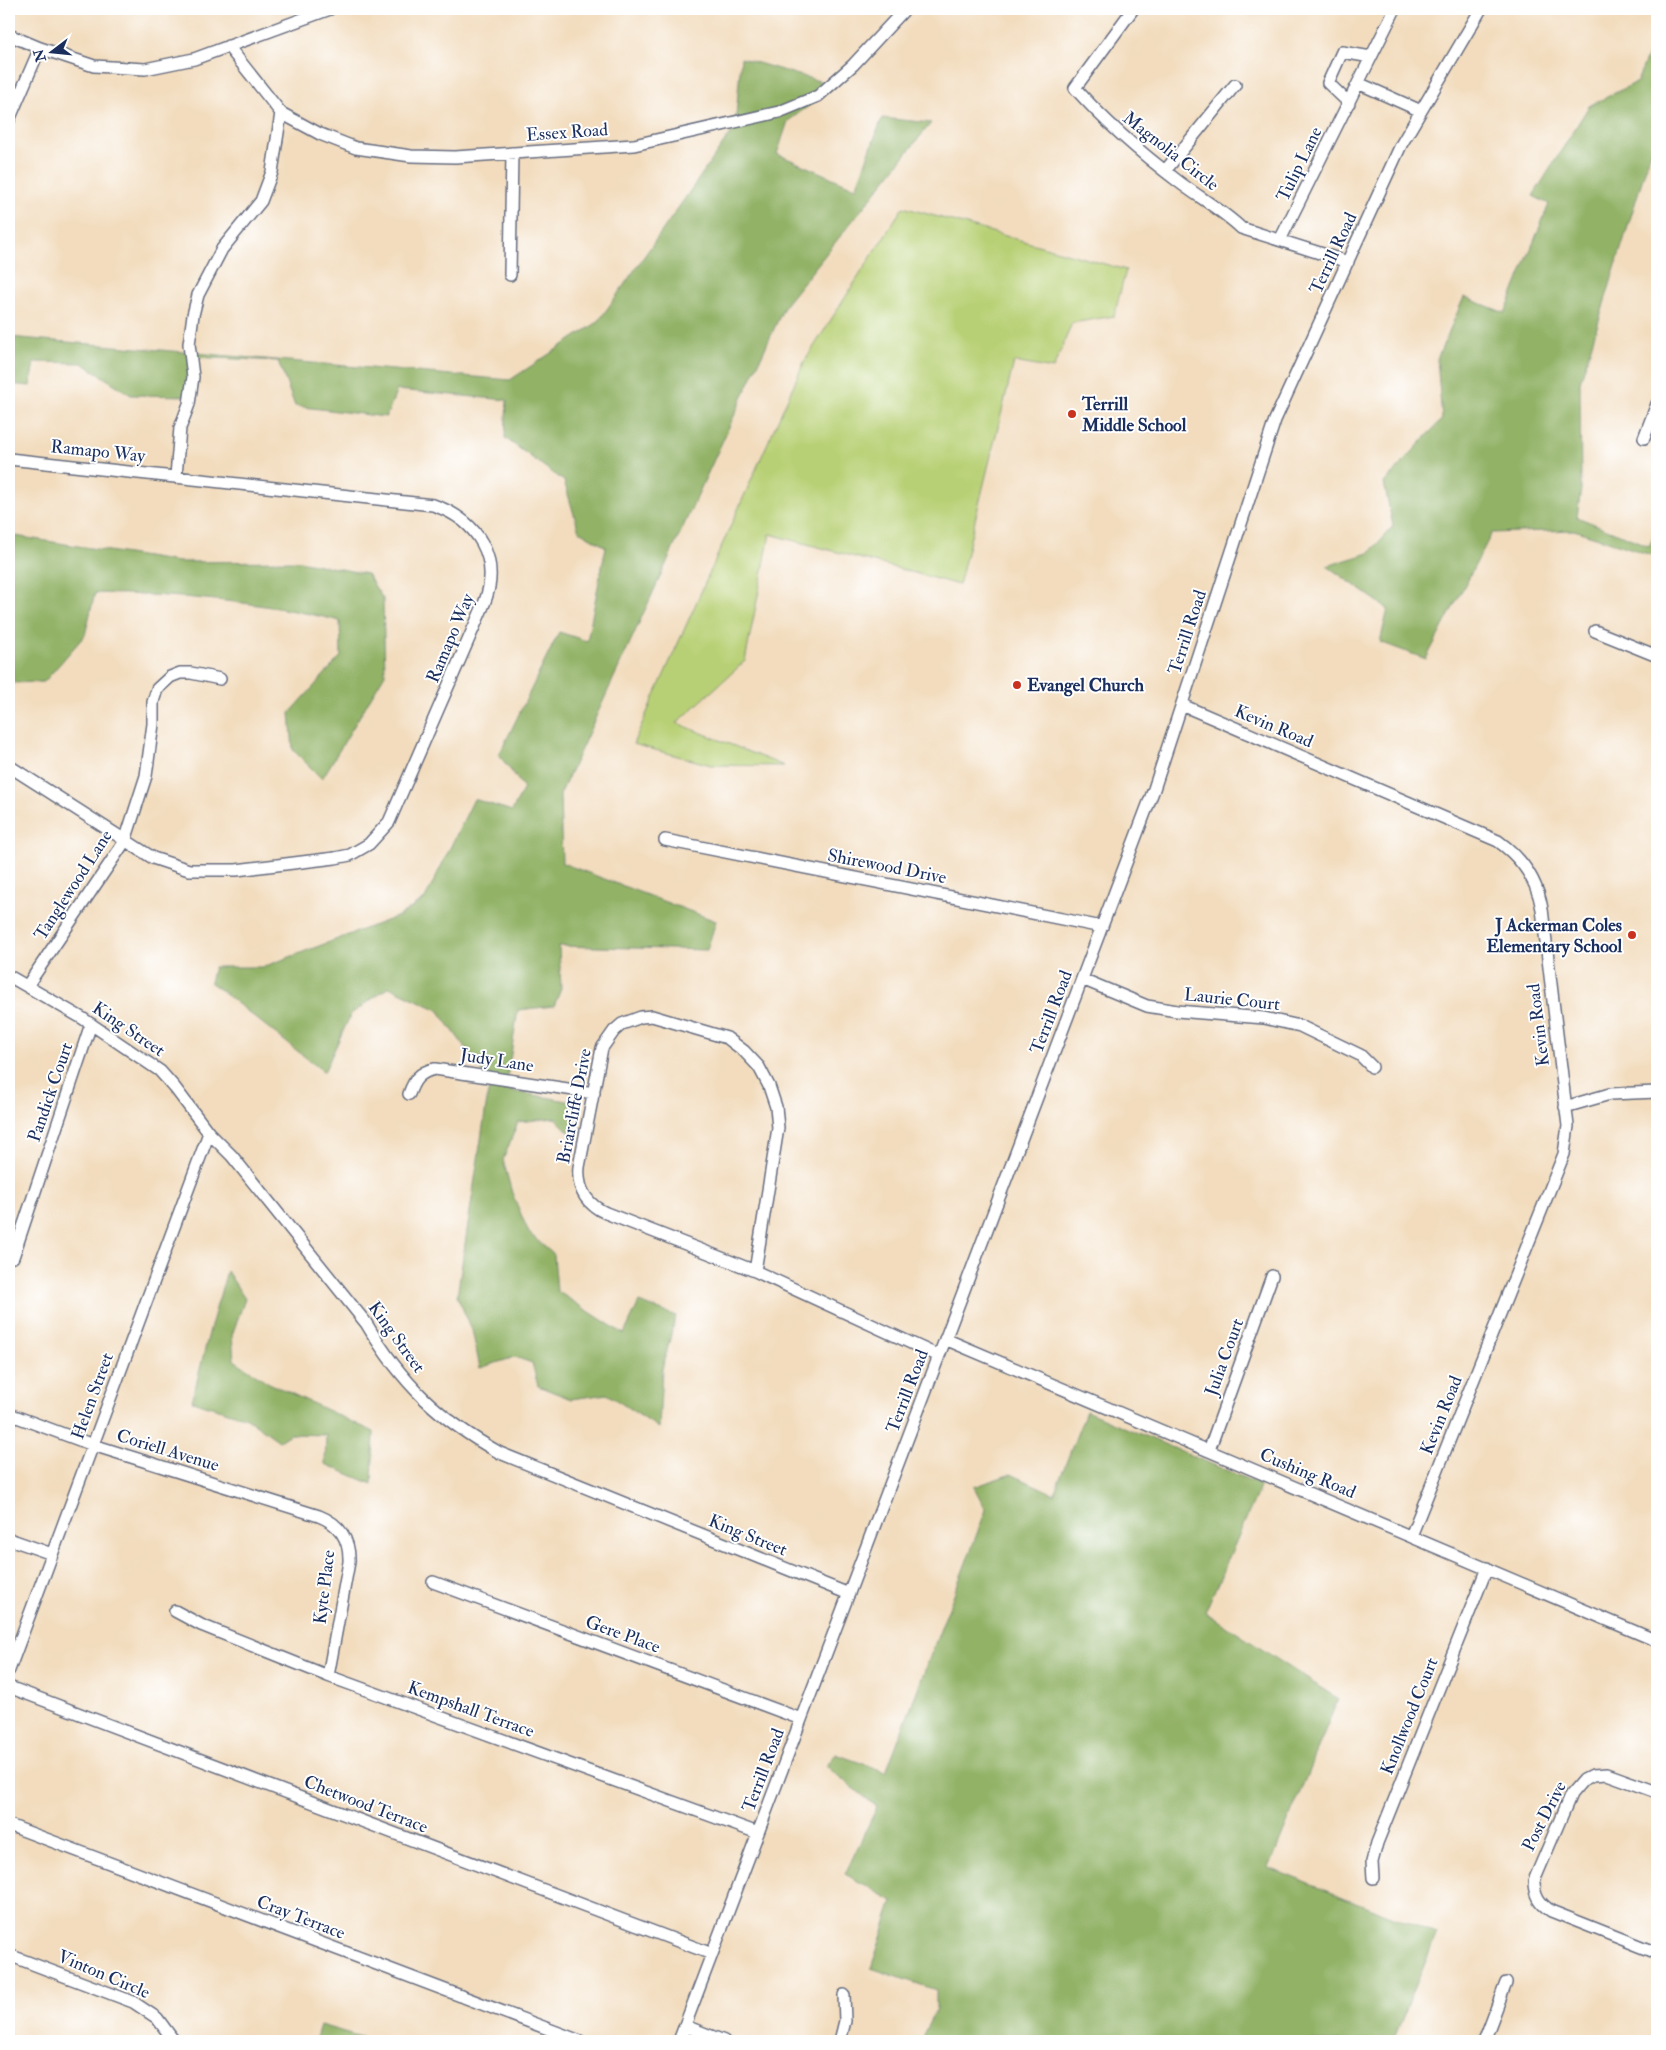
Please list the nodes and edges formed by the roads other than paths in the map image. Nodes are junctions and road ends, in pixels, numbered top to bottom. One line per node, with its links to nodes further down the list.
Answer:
1 (330, 9): 7 (street)
2 (904, 9): 16 (street, Essex Road)
3 (1133, 9): 17 (street, Magnolia Circle)
4 (1395, 9): 9 (street, Tulip Lane)
5 (1481, 9): 13 (street, Terrill Road)
6 (9, 34): 8 (street)
7 (228, 46): 8 (street); 14 (street, Essex Road)
8 (40, 48): 15 (street)
9 (1371, 57): 10 (street, Tulip Lane); 12 (street)
10 (1358, 83): 12 (street, Tulip Lane); 13 (street)
11 (1235, 85): 17 (street)
12 (1349, 103): 18 (street, Tulip Lane)
13 (1421, 111): 19 (street, Terrill Road)
14 (281, 113): 16 (street, Essex Road); 24 (street)
15 (9, 120)
16 (512, 153): 20 (street)
17 (1165, 171): 18 (street, Magnolia Circle)
18 (1280, 240): 19 (street, Magnolia Circle)
19 (1348, 262): 28 (street, Terrill Road)
20 (510, 275)
21 (1657, 404): 22 (street)
22 (1644, 438)
23 (9, 459): 24 (street, Ramapo Way)
24 (176, 476): 31 (street, Ramapo Way)
25 (1595, 631): 26 (street)
26 (1657, 656)
27 (220, 679): 31 (street, Tanglewood Lane)
28 (1182, 706): 32 (street, Terrill Road); 41 (street, Kevin Road)
29 (9, 766): 31 (street, Ramapo Way)
30 (665, 840): 32 (street, Shirewood Drive)
31 (125, 841): 35 (street, Tanglewood Lane)
32 (1102, 927): 34 (street, Terrill Road)
33 (9, 978): 35 (street, King Street)
34 (1082, 979): 37 (street, Laurie Court); 46 (street, Terrill Road)
35 (27, 986): 36 (street, King Street)
36 (91, 1024): 42 (street, King Street); 43 (street, Pandick Court)
37 (1372, 1067)
38 (1657, 1092): 41 (street)
39 (594, 1093): 40 (street, Judy Lane); 44 (street, Briarcliffe Drive); 44 (street, Briarcliffe Drive)
40 (409, 1094)
41 (1566, 1107): 52 (street, Kevin Road)
42 (209, 1133): 49 (street, Helen Street); 57 (street, King Street)
43 (13, 1257)
44 (755, 1271): 47 (street, Briarcliffe Drive)
45 (1272, 1276): 50 (street, Julia Court)
46 (945, 1339): 47 (street, Terrill Road); 50 (street, Cushing Road)
47 (939, 1356): 57 (street, Terrill Road)
48 (9, 1414): 49 (street, Coriell Avenue)
49 (93, 1445): 51 (street, Coriell Avenue); 54 (street, Helen Street)
50 (1209, 1450): 52 (street, Cushing Road)
51 (319, 1516): 61 (street, Kyte Place)
52 (1411, 1536): 55 (street, Cushing Road)
53 (9, 1538): 54 (street)
54 (52, 1554): 60 (street, Helen Street)
55 (1487, 1568): 59 (street, Cushing Road); 67 (street, Knollwood Court)
56 (433, 1582): 63 (street, Gere Place)
57 (848, 1594): 63 (street, Terrill Road)
58 (175, 1611): 61 (street, Kempshall Terrace)
59 (1657, 1641)
60 (10, 1664)
61 (328, 1676): 66 (street, Kempshall Terrace)
62 (9, 1687): 69 (street, Chetwood Terrace)
63 (801, 1719): 66 (street, Terrill Road)
64 (1657, 1792): 68 (street, Post Drive)
65 (9, 1826): 75 (street, Cray Terrace)
66 (758, 1833): 69 (street, Terrill Road)
67 (1373, 1878)
68 (1657, 1953)
69 (712, 1954): 73 (street, Terrill Road)
70 (9, 1955): 74 (street, Vinton Circle)
71 (1506, 1982): 79 (street)
72 (844, 1995): 78 (street)
73 (684, 2026): 76 (street, Terrill Road); 77 (street)
74 (174, 2041)
75 (580, 2041)
76 (679, 2041)
77 (724, 2041)
78 (840, 2041)
79 (1484, 2041)

